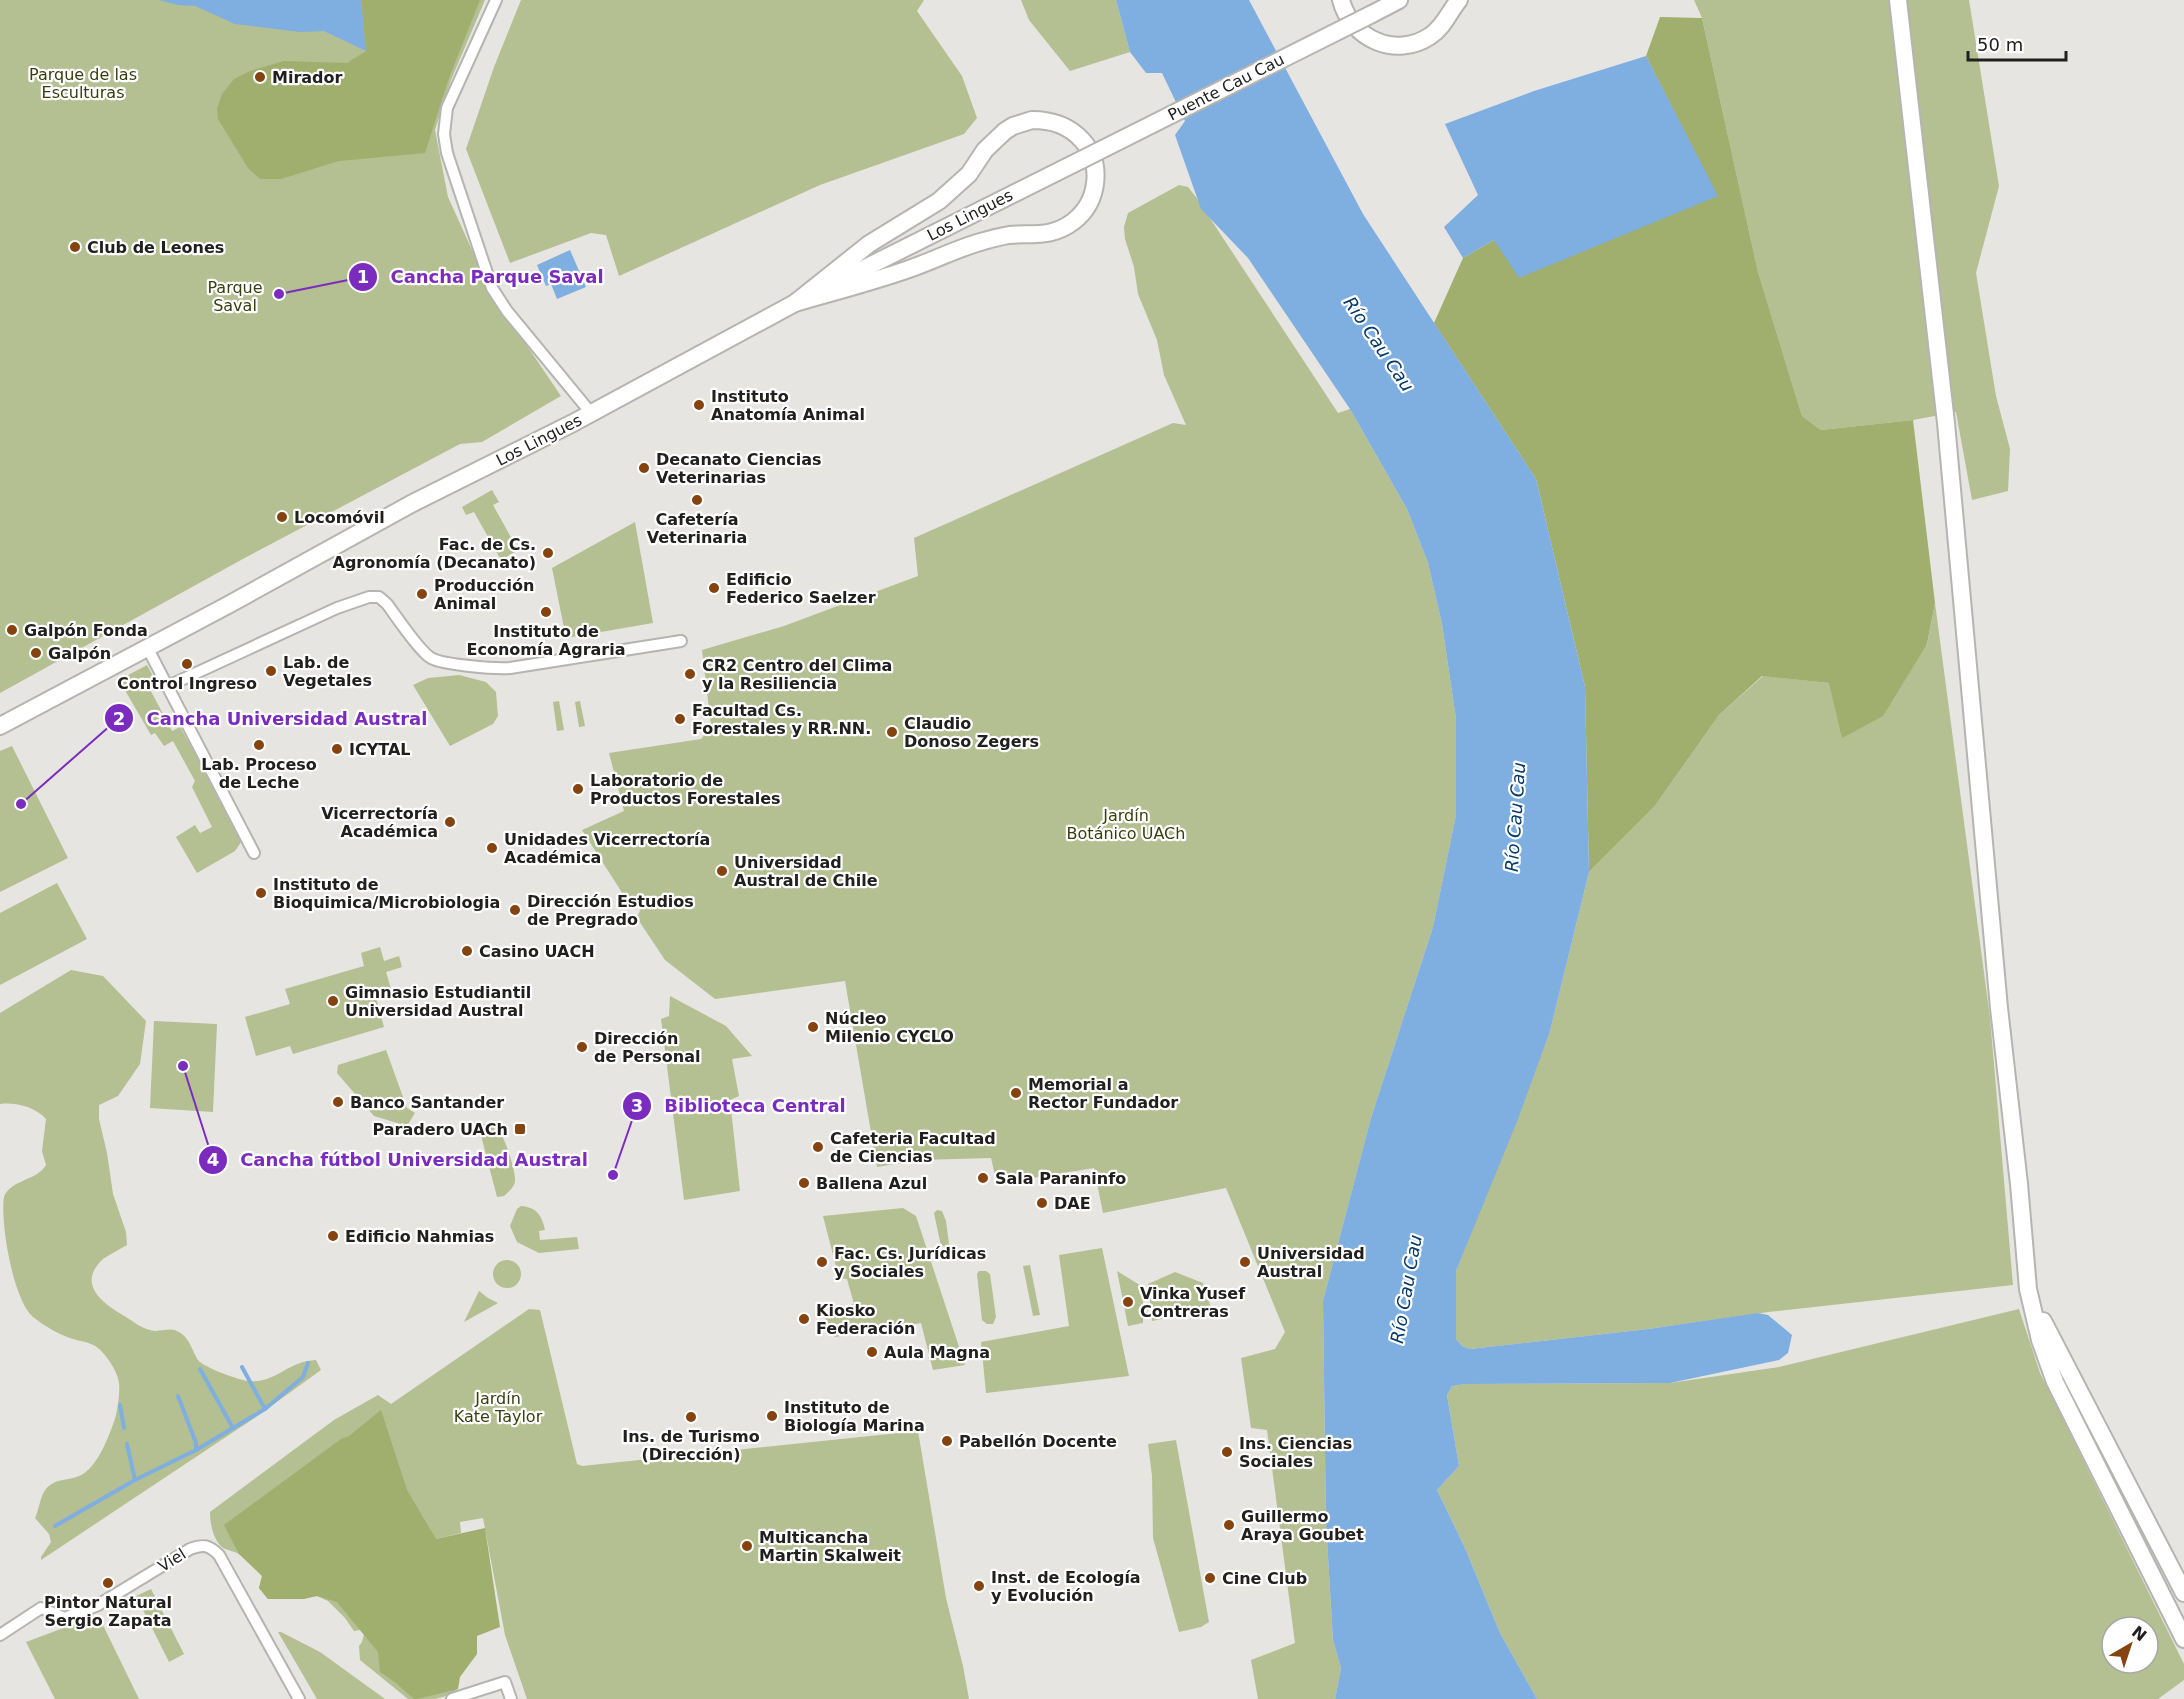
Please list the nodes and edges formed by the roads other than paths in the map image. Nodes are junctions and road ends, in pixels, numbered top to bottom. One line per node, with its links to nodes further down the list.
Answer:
1 (496, 0): 8 (street)
2 (1341, 0): 4 (main road)
3 (1399, 0): 6 (main road, Puente Cau Cau, bridge)
4 (1460, 0)
5 (1898, 0): 14 (main road)
6 (1081, 160): 7 (main road, Los Lingues)
7 (795, 303): 7 (main road); 8 (main road, Los Lingues)
8 (591, 413): 10 (main road, Los Lingues)
9 (681, 641): 11 (street)
10 (147, 648): 11 (street); 12 (main road, Los Lingues)
11 (168, 686): 13 (street)
12 (0, 726)
13 (254, 853)
14 (2031, 1299): 15 (main road); 17 (main road)
15 (2184, 1593)
16 (0, 1635): 18 (street, Viel)
17 (2184, 1639)
18 (299, 1699)
19 (452, 1699): 20 (street)
20 (511, 1699)

